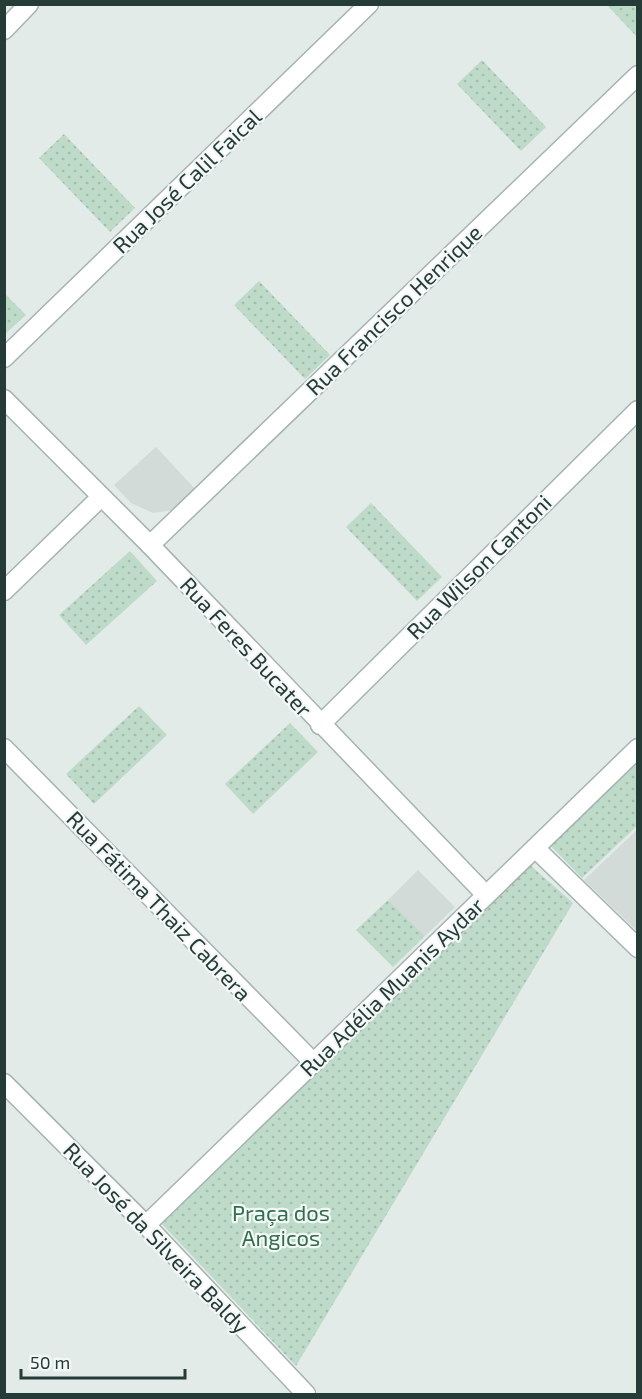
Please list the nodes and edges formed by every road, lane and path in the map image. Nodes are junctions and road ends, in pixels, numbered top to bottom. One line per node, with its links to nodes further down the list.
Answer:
1 (29, 4): 3 (street)
2 (369, 4): 5 (street, Rua José Calil Faical)
3 (4, 30)
4 (638, 75): 9 (street, Rua Francisco Henrique)
5 (4, 358)
6 (4, 399): 8 (street, Rua Feres Bucater)
7 (638, 410): 11 (street, Rua Wilson Cantoni)
8 (100, 498): 9 (street, Rua Feres Bucater); 10 (street)
9 (150, 545): 11 (street, Rua Feres Bucater)
10 (4, 591)
11 (320, 724): 15 (street, Rua Feres Bucater)
12 (4, 748): 17 (street, Rua Fátima Thaiz Cabrera)
13 (638, 748): 14 (street, Rua Adélia Muanis Aydar)
14 (535, 849): 15 (street, Rua Adélia Muanis Aydar); 16 (street)
15 (486, 895): 17 (street, Rua Adélia Muanis Aydar)
16 (638, 948)
17 (314, 1063): 19 (street, Rua Adélia Muanis Aydar)
18 (4, 1083): 19 (street, Rua José da Silveira Baldy)
19 (146, 1225): 20 (street, Rua José da Silveira Baldy)
20 (306, 1395)

